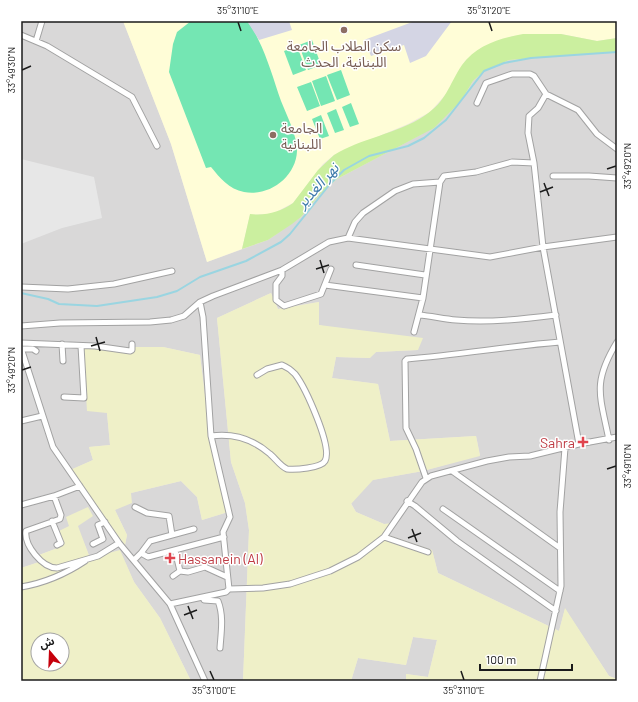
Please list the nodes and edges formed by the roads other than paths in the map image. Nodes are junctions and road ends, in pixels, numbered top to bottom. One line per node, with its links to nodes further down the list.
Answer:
1 (42, 21): 3 (street)
2 (21, 35): 3 (street)
3 (36, 41): 6 (street)
4 (546, 94): 5 (street); 7 (street); 8 (street)
5 (477, 103)
6 (157, 146)
7 (617, 149)
8 (534, 163): 11 (street); 14 (street)
9 (553, 176): 10 (street)
10 (617, 178)
11 (440, 182): 13 (street); 15 (street)
12 (617, 237): 14 (street)
13 (348, 238): 15 (street); 18 (street)
14 (543, 247): 15 (street); 26 (street)
15 (428, 250): 20 (street)
16 (356, 265): 20 (street)
17 (331, 269): 21 (street)
18 (282, 270): 21 (street); 24 (street)
19 (172, 271): 22 (street)
20 (425, 275): 23 (street)
21 (325, 285): 23 (street)
22 (21, 287)
23 (422, 298): 25 (street)
24 (200, 302): 27 (street); 42 (street)
25 (419, 315): 26 (street); 28 (street)
26 (556, 315): 29 (street)
27 (21, 326)
28 (414, 332)
29 (560, 342): 45 (street); 48 (street)
30 (617, 342): 44 (street)
31 (21, 343): 32 (street)
32 (62, 344): 34 (street); 37 (street)
33 (132, 344): 34 (street)
34 (82, 346): 39 (street)
35 (21, 349): 36 (street); 40 (street)
36 (36, 351)
37 (63, 361)
38 (257, 375): 42 (street)
39 (64, 396)
40 (42, 416): 41 (street); 49 (street)
41 (21, 421)
42 (212, 436): 59 (street)
43 (617, 437): 44 (street)
44 (609, 440): 45 (street)
45 (579, 444): 46 (street)
46 (566, 448): 47 (street); 64 (street)
47 (452, 471): 48 (street); 64 (street)
48 (426, 478): 51 (street)
49 (80, 486): 50 (street); 56 (street)
50 (54, 496): 52 (street); 55 (street)
51 (407, 501): 60 (street); 78 (street)
52 (21, 506)
53 (135, 507): 58 (street)
54 (443, 509): 75 (street)
55 (52, 521): 63 (street); 69 (street)
56 (105, 522): 61 (street); 62 (street)
57 (194, 529): 58 (street)
58 (172, 535): 67 (street)
59 (224, 537): 65 (street); 72 (street)
60 (384, 537): 66 (street); 74 (street)
61 (119, 543): 68 (street); 69 (street)
62 (93, 544)
63 (57, 545)
64 (560, 548): 75 (street)
65 (175, 550): 67 (street); 70 (street)
66 (428, 552)
67 (142, 553): 68 (street)
68 (134, 560): 77 (street)
69 (84, 561): 73 (street)
70 (180, 571): 71 (street); 72 (street)
71 (173, 576)
72 (227, 576): 74 (street)
73 (21, 587)
74 (229, 589): 76 (street)
75 (560, 591): 78 (street)
76 (203, 596): 77 (street); 79 (street)
77 (170, 604): 80 (street)
78 (556, 611): 81 (street)
79 (220, 648)
80 (205, 681)
81 (540, 681)

